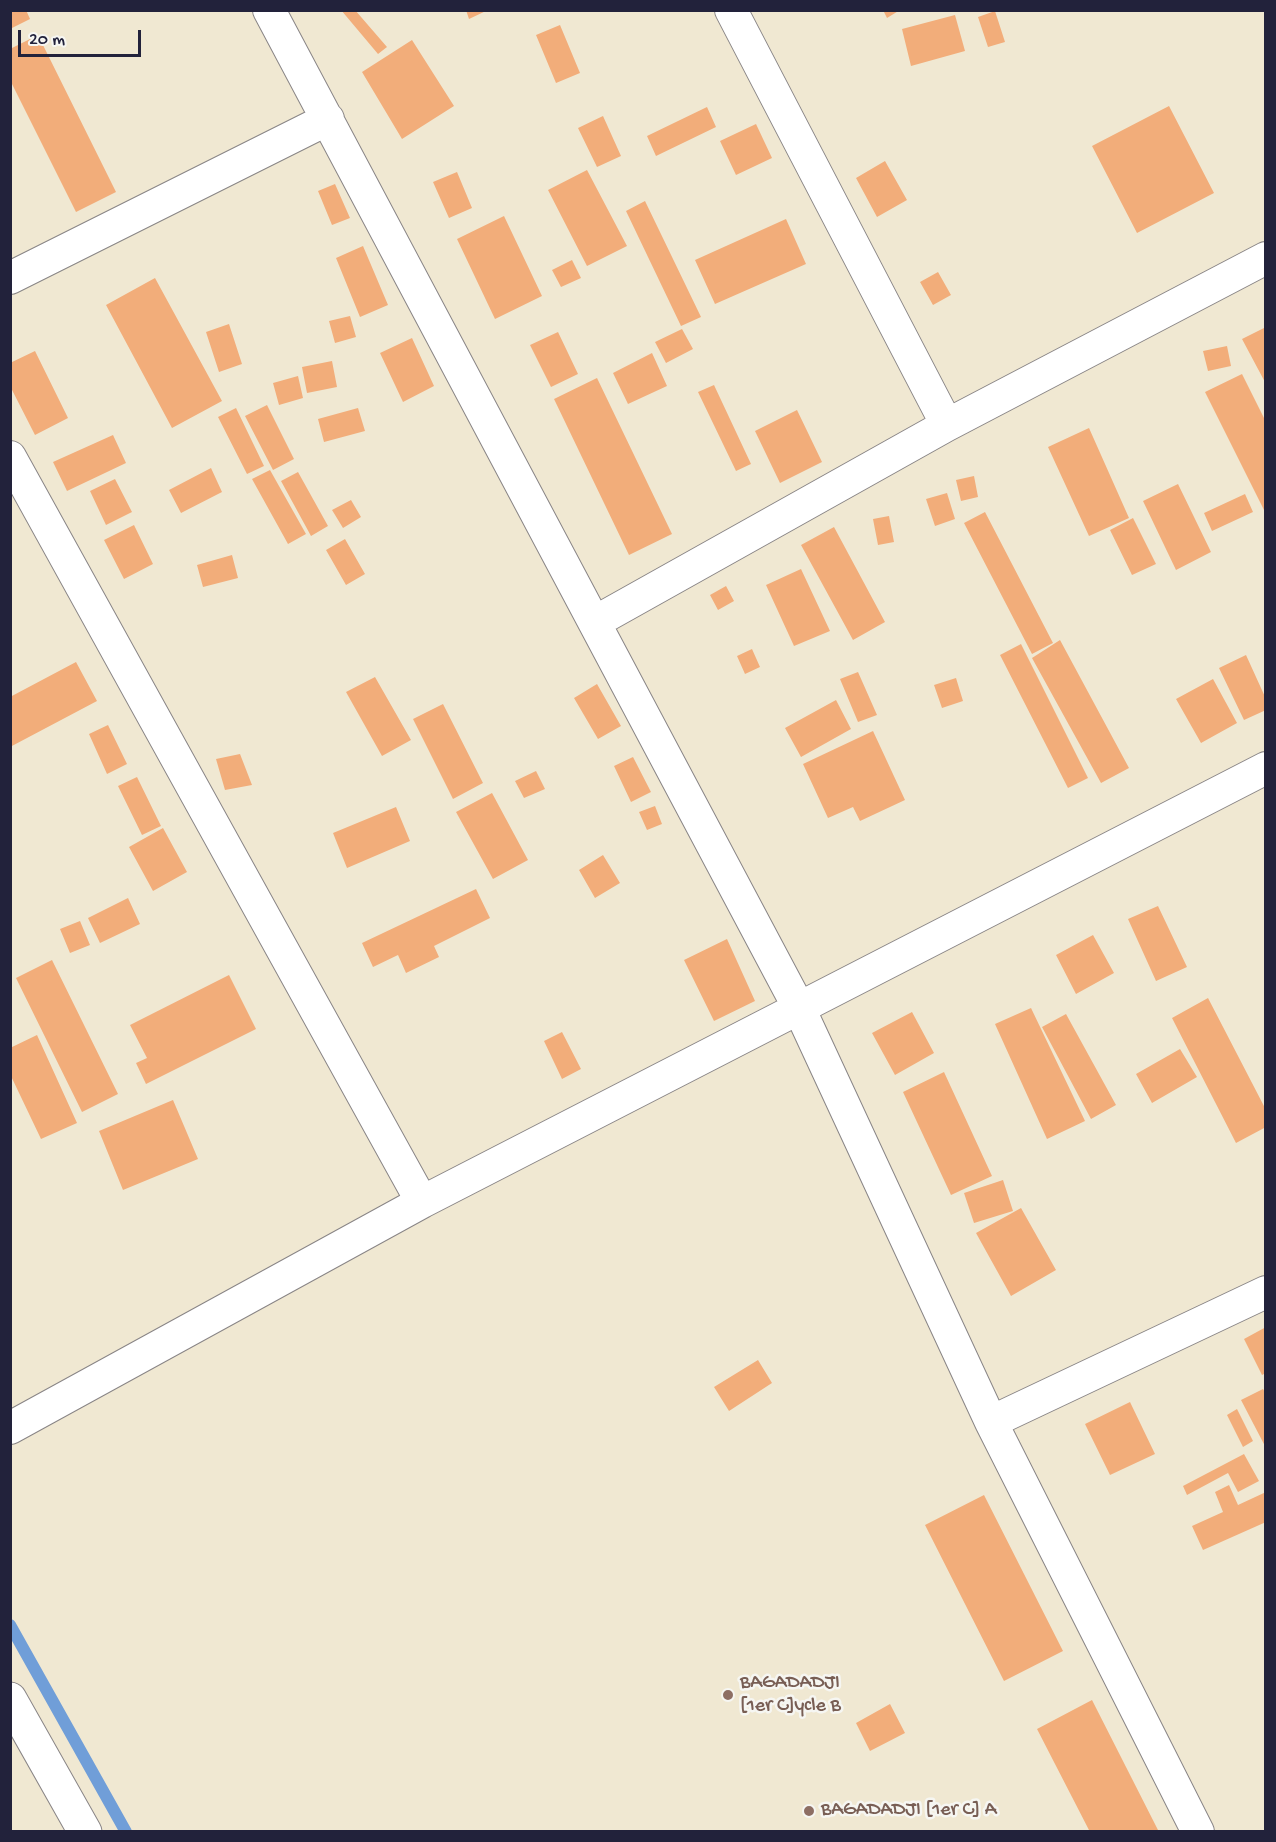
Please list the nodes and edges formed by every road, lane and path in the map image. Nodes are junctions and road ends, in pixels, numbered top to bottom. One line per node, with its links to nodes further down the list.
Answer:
1 (269, 10): 3 (street)
2 (731, 10): 6 (street)
3 (328, 119): 5 (street); 8 (street)
4 (1266, 258): 6 (street)
5 (10, 278)
6 (947, 425): 8 (street)
7 (10, 457): 11 (street)
8 (595, 622): 10 (street)
9 (1266, 768): 10 (street)
10 (799, 1008): 11 (street); 13 (street)
11 (422, 1202): 14 (street)
12 (1266, 1292): 13 (street)
13 (991, 1422): 17 (street)
14 (10, 1428)
15 (10, 1699): 16 (main road)
16 (85, 1832)
17 (1198, 1832)

